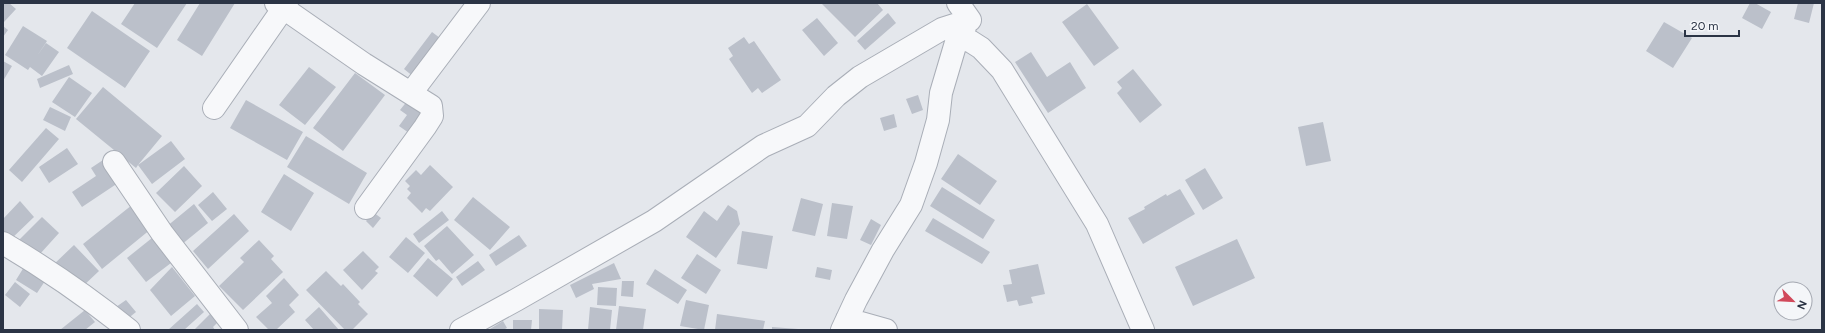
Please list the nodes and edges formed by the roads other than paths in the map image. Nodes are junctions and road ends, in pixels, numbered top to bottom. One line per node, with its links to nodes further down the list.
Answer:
1 (479, 3): 5 (street)
2 (282, 4): 5 (street); 6 (street)
3 (964, 11): 4 (street); 13 (street)
4 (958, 39): 10 (street); 15 (street)
5 (411, 93): 8 (street)
6 (214, 108)
7 (114, 162): 12 (street)
8 (366, 208)
9 (3, 243): 11 (street)
10 (844, 325): 14 (street)
11 (129, 330)
12 (238, 330)
13 (461, 330)
14 (886, 330)
15 (1143, 330)

